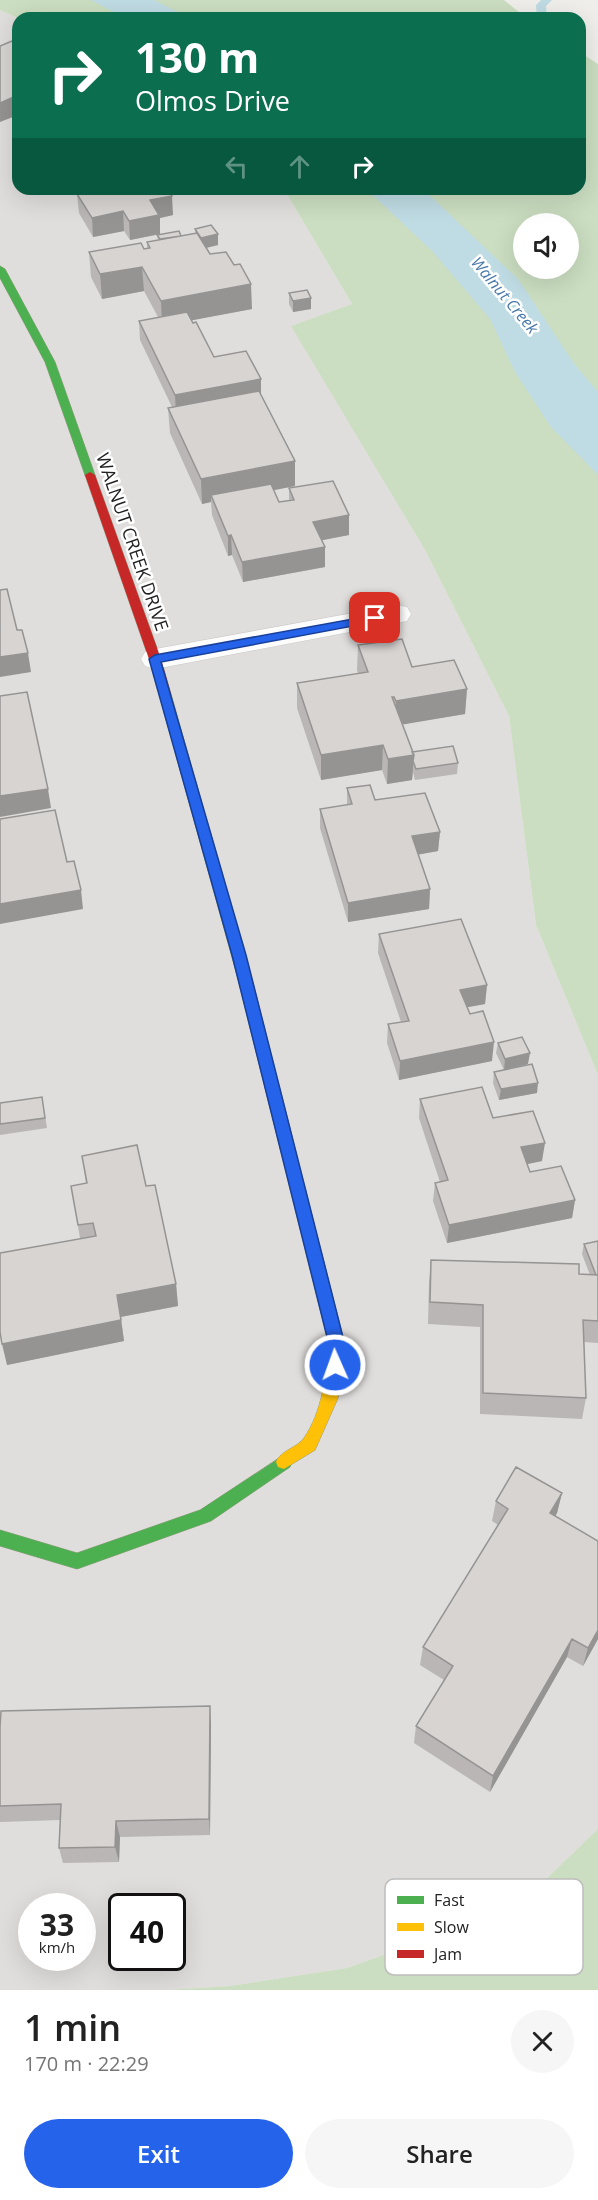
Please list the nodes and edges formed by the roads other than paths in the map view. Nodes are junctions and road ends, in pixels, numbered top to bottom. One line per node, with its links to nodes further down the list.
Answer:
1 (0, 270): 3 (street, WALNUT CREEK DRIVE)
2 (398, 614): 3 (street)
3 (155, 659): 4 (street, WALNUT CREEK DRIVE)
4 (0, 1538)

